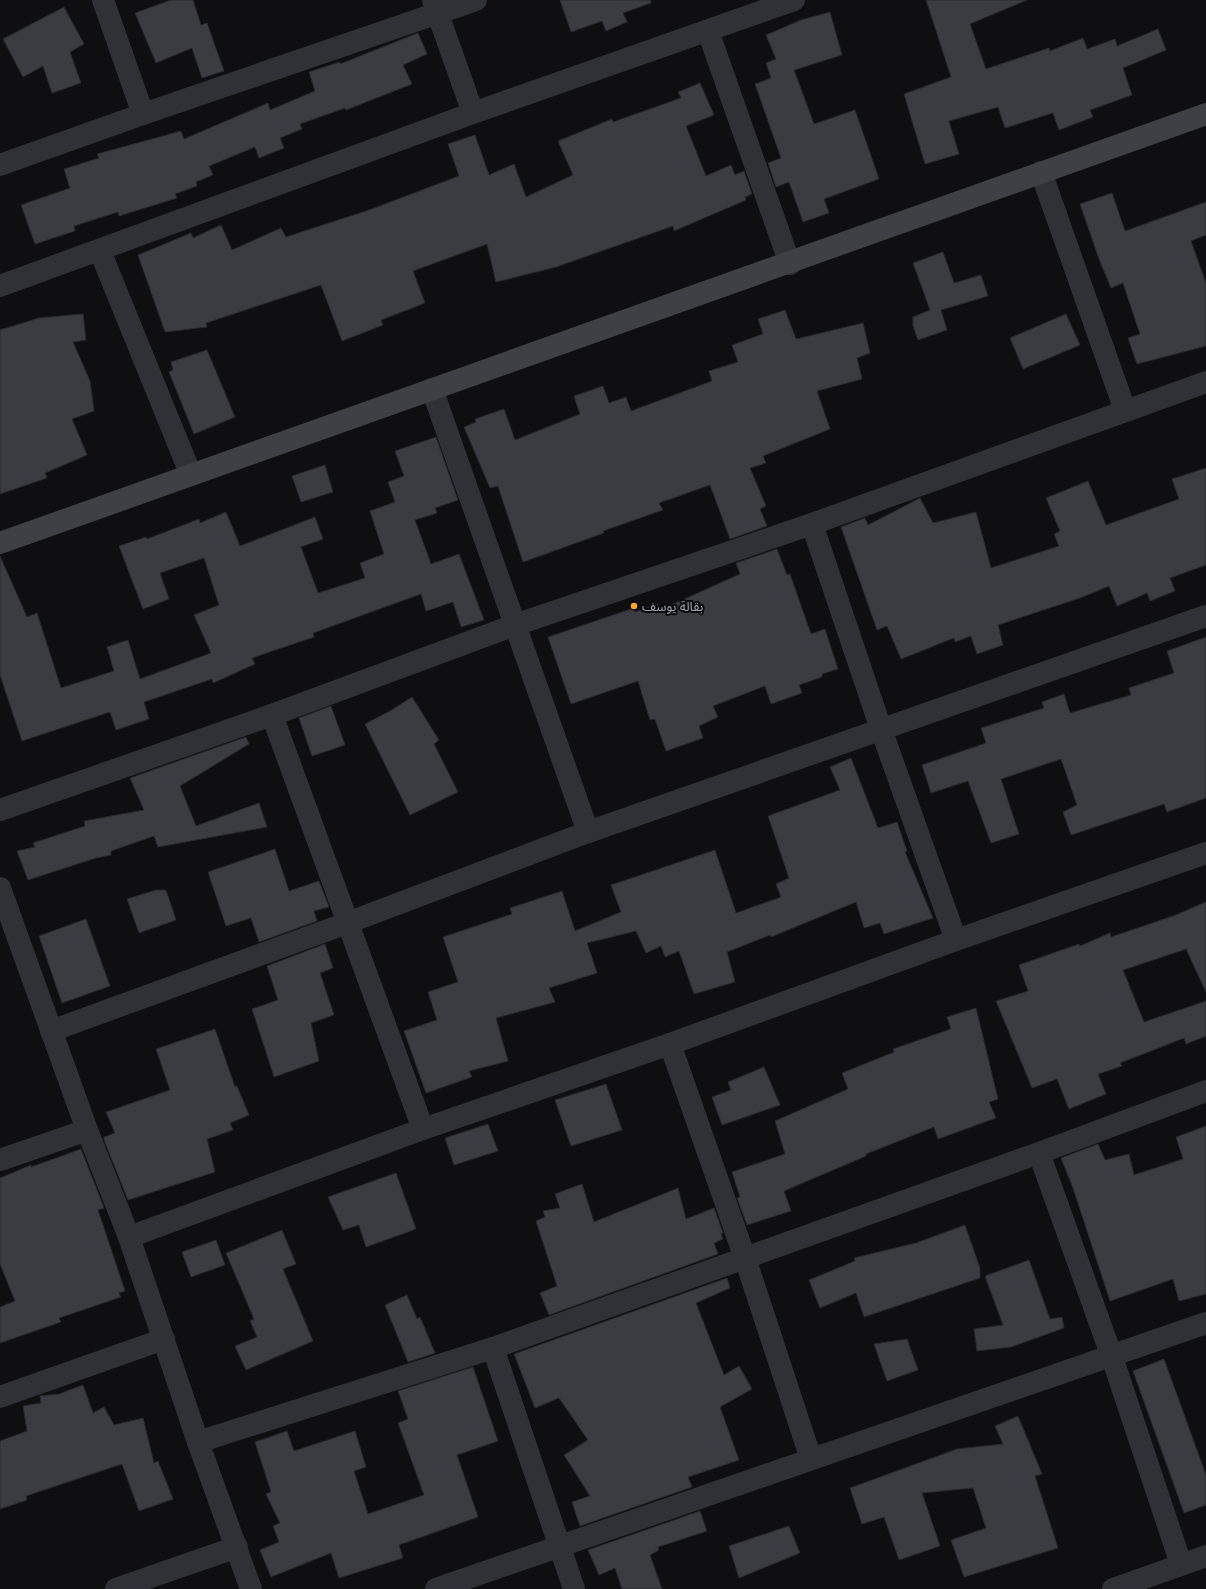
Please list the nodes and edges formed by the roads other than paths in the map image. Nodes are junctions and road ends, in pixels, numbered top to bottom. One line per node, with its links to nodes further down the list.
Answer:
1 (103, 0): 7 (street)
2 (476, 0): 4 (street)
3 (794, 0): 5 (street)
4 (436, 7): 6 (street); 7 (street)
5 (708, 31): 6 (street); 12 (street)
6 (473, 113): 11 (street)
7 (143, 114): 9 (street)
8 (1206, 114): 10 (street)
9 (0, 165)
10 (1041, 172): 12 (street); 16 (street)
11 (100, 251): 13 (street); 17 (street)
12 (790, 264): 15 (street)
13 (0, 286)
14 (1206, 382): 16 (street)
15 (432, 389): 17 (street); 21 (street)
16 (1125, 410): 18 (street)
17 (191, 476): 19 (street)
18 (812, 524): 21 (street); 23 (street)
19 (0, 543)
20 (1206, 616): 23 (street)
21 (515, 625): 22 (street); 25 (street)
22 (272, 715): 24 (street); 29 (street)
23 (881, 729): 25 (street); 30 (street)
24 (0, 810)
25 (588, 832): 29 (street)
26 (1206, 853): 30 (street)
27 (0, 888): 28 (street)
28 (6, 923): 31 (street)
29 (347, 923): 31 (street); 34 (street)
30 (956, 940): 32 (street)
31 (51, 1032): 35 (street)
32 (670, 1044): 34 (street); 39 (street)
33 (1206, 1091): 36 (street)
34 (423, 1129): 38 (street)
35 (87, 1130): 37 (street); 38 (street)
36 (1039, 1153): 39 (street); 43 (street)
37 (0, 1160)
38 (128, 1236): 41 (street)
39 (744, 1258): 42 (street); 46 (street)
40 (1206, 1323): 43 (street)
41 (164, 1339): 44 (street); 45 (street)
42 (493, 1348): 45 (street); 47 (street)
43 (1112, 1357): 46 (street); 50 (street)
44 (0, 1397)
45 (198, 1442): 48 (street)
46 (811, 1459): 47 (street)
47 (559, 1546): 53 (street); 54 (street)
48 (237, 1547): 51 (street); 52 (street)
49 (1206, 1556): 50 (street)
50 (1181, 1564): 55 (street)
51 (116, 1589)
52 (251, 1589)
53 (436, 1589)
54 (574, 1589)
55 (1113, 1589)

